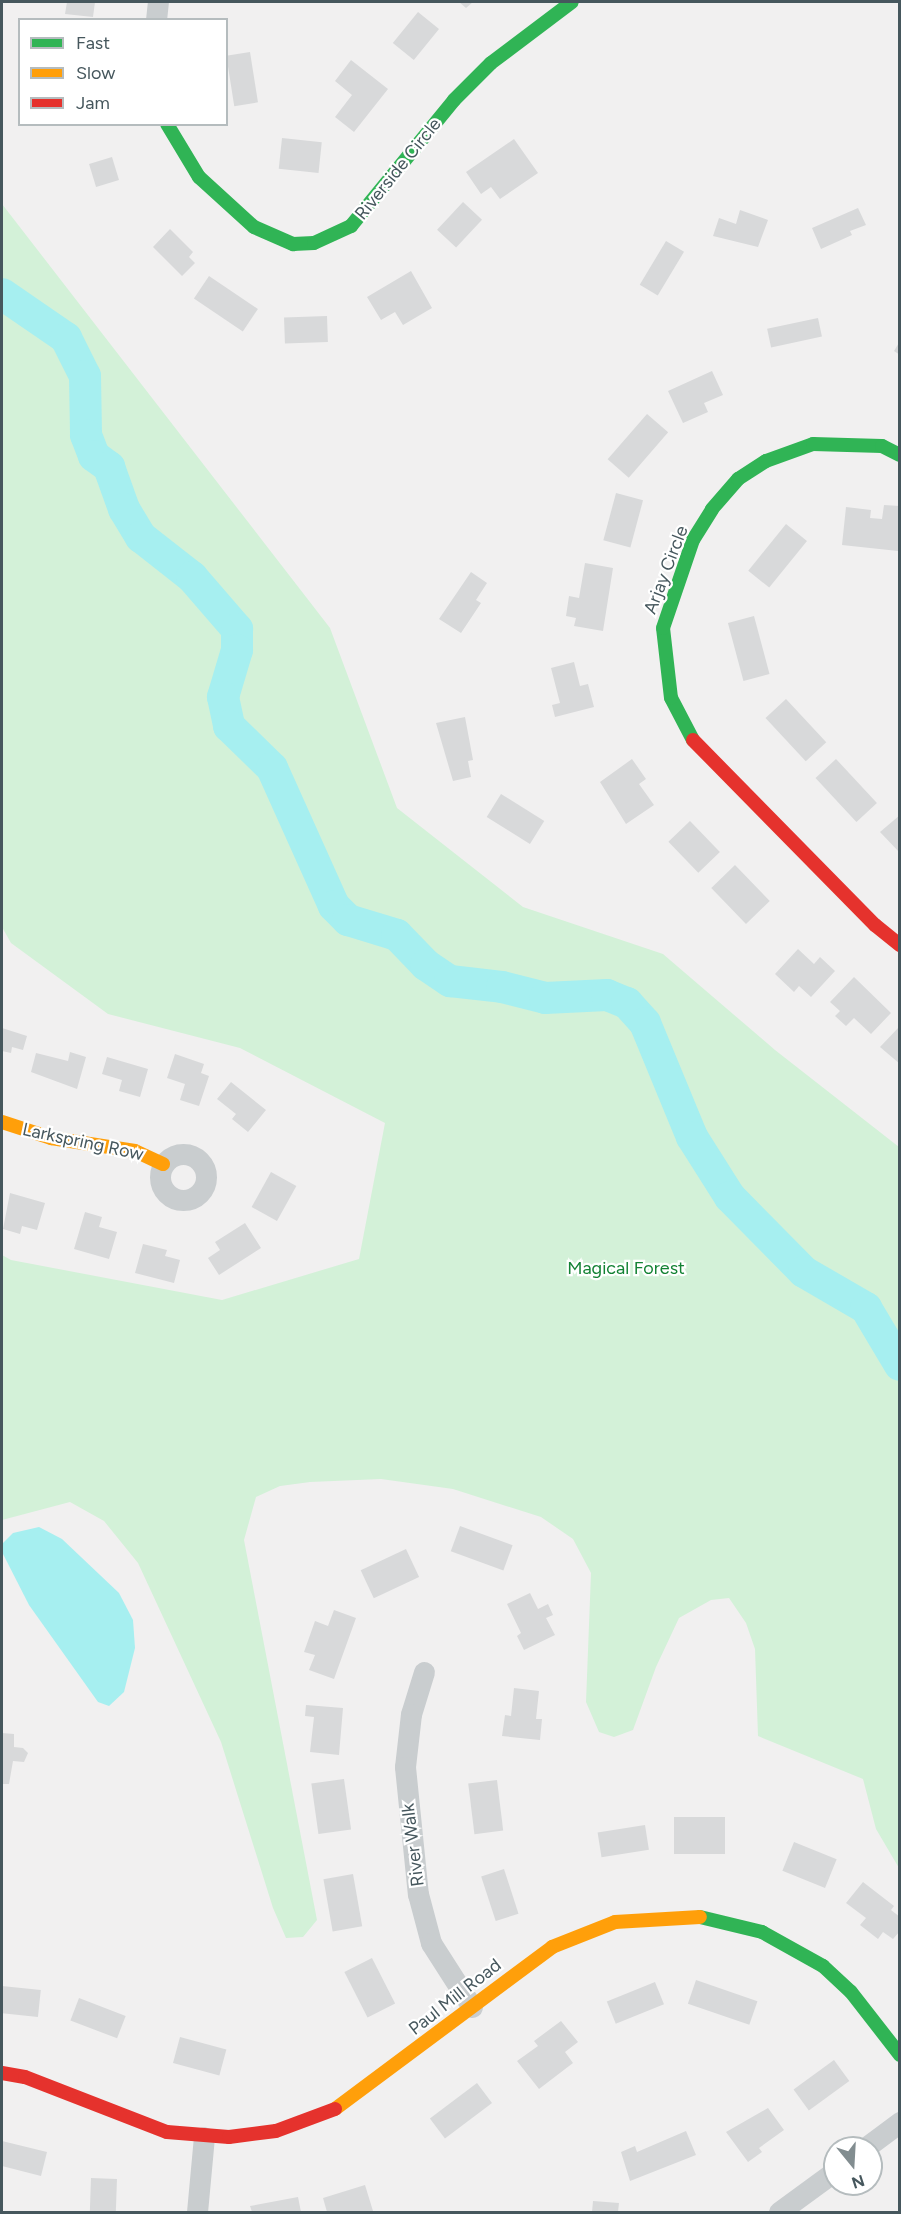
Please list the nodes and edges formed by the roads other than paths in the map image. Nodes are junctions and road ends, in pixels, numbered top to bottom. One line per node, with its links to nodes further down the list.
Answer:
1 (158, 2): 3 (street)
2 (572, 2): 4 (street, Riverside Circle)
3 (156, 18)
4 (168, 126)
5 (900, 455): 6 (street, Arjay Circle)
6 (900, 945)
7 (2, 1122): 8 (street, Larkspring Row)
8 (163, 1164)
9 (424, 1672): 10 (street, River Walk)
10 (472, 2007): 11 (street, Paul Mill Road); 15 (street, Paul Mill Road)
11 (900, 2055)
12 (2, 2073): 15 (street, Paul Mill Road)
13 (900, 2122): 14 (street)
14 (881, 2136)
15 (204, 2137): 17 (street)
16 (823, 2180): 18 (street)
17 (198, 2212)
18 (779, 2212)

